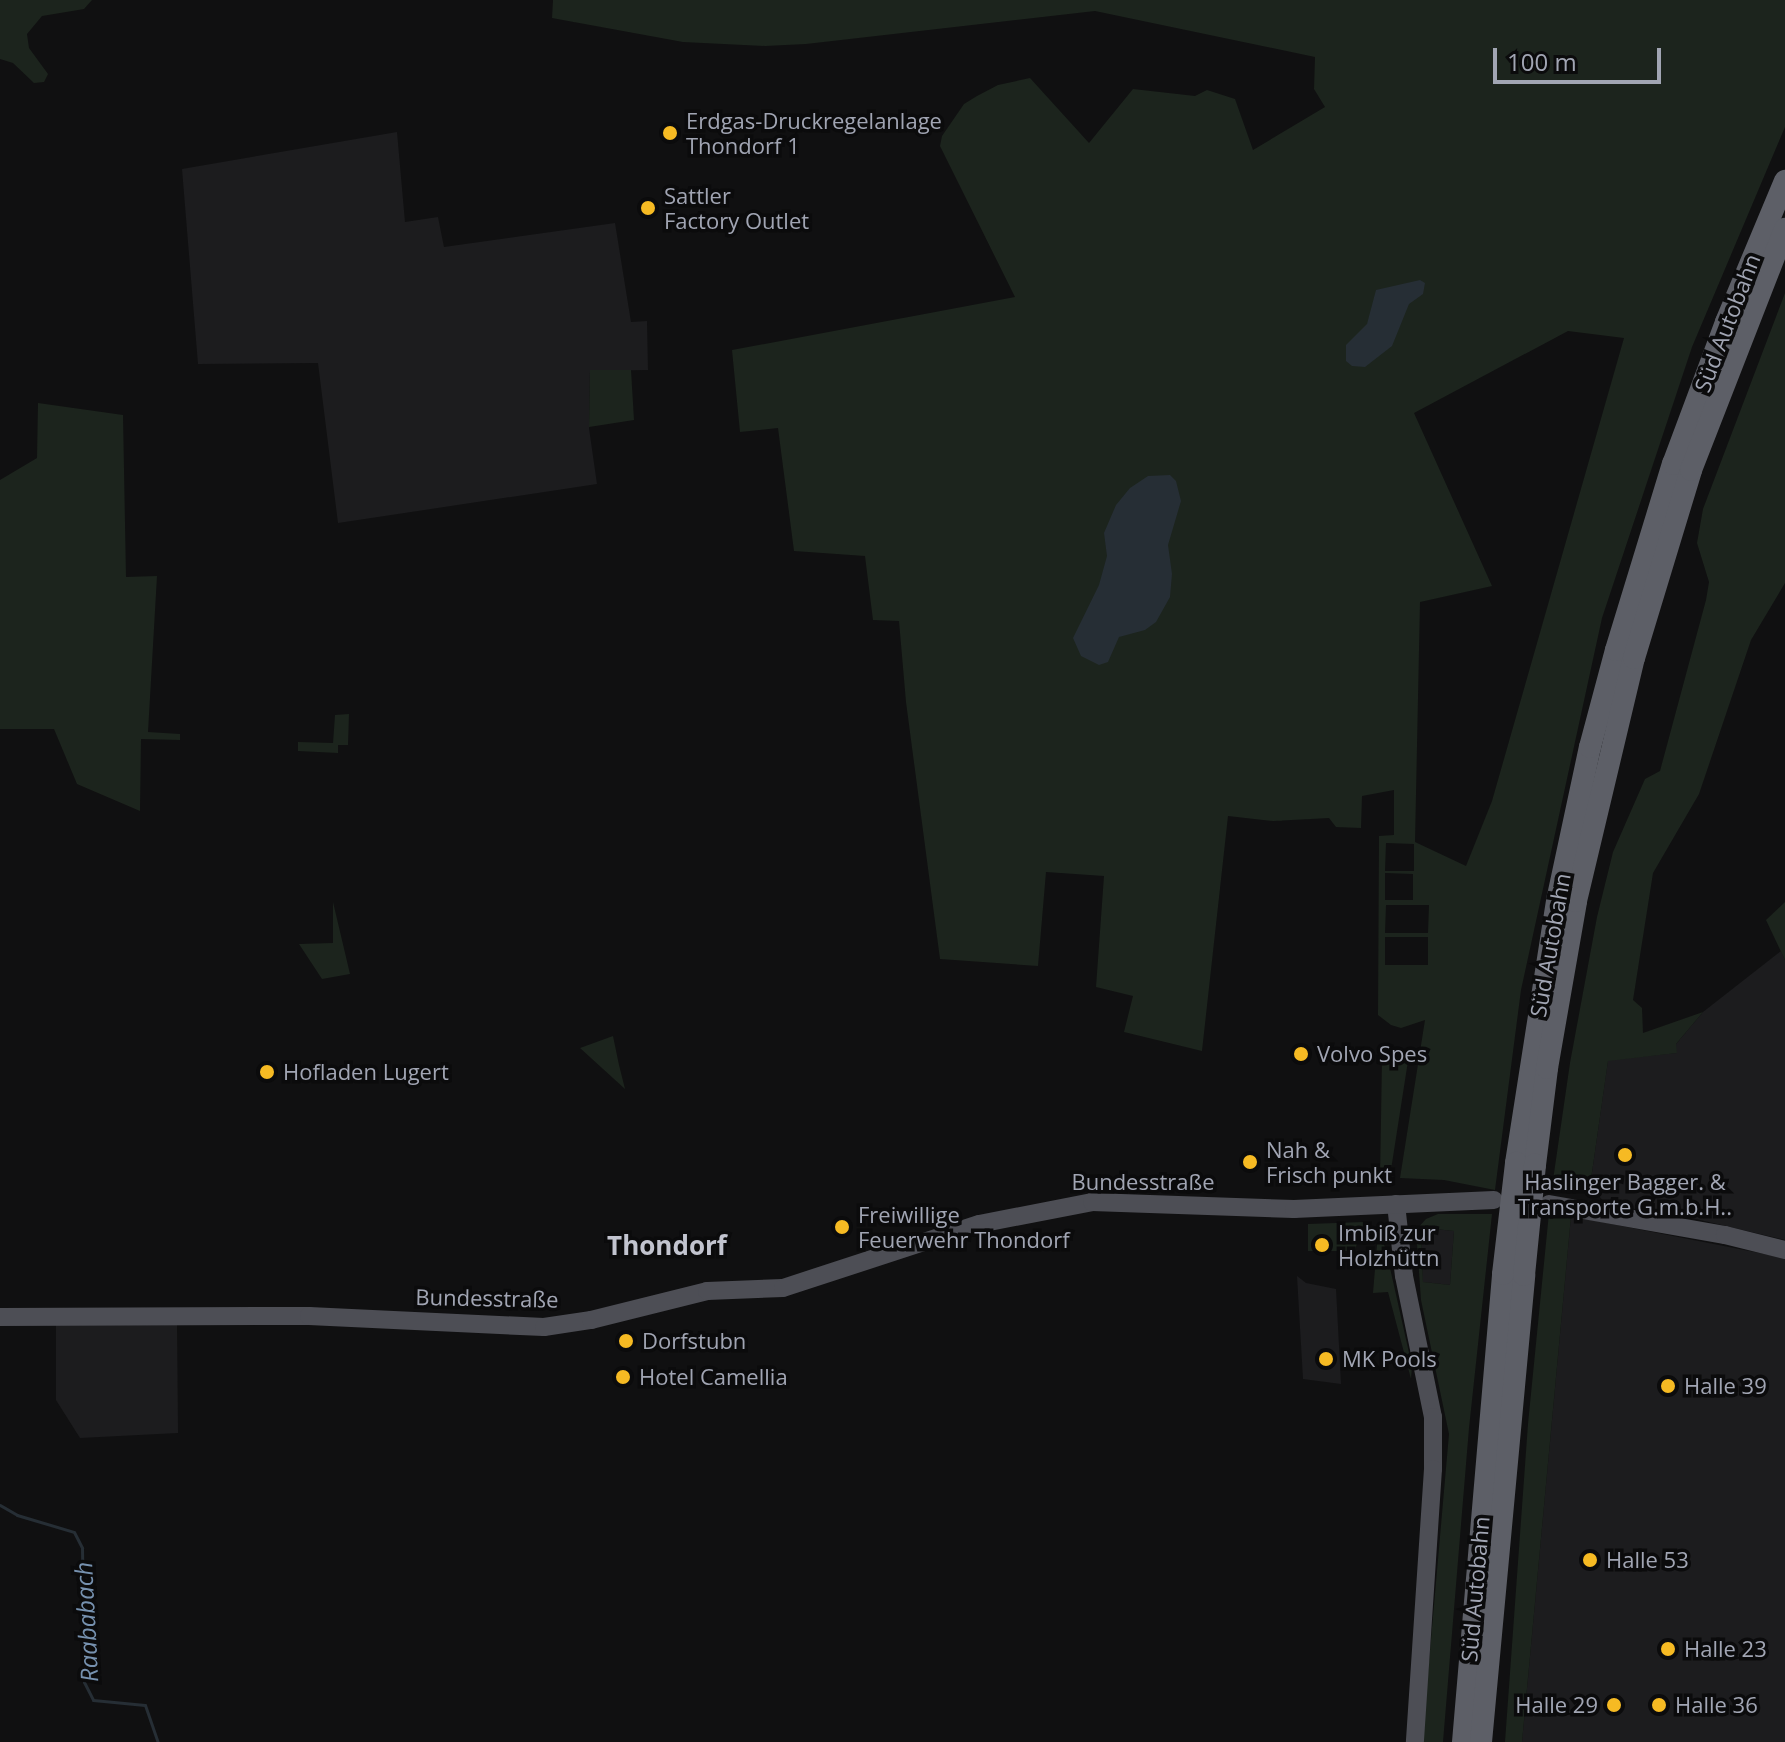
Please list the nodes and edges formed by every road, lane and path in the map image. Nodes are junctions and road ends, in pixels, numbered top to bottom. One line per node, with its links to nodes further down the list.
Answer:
1 (1785, 181): 3 (highway, Süd Autobahn)
2 (1785, 229): 3 (highway, Süd Autobahn)
3 (1526, 1164): 8 (highway, Süd Autobahn, bridge)
4 (1494, 1200): 5 (main road, Bundesstraße)
5 (1396, 1204): 9 (main road, Bundesstraße); 10 (main road)
6 (1549, 1204): 7 (main road)
7 (1785, 1250)
8 (1514, 1274): 11 (highway, Süd Autobahn); 12 (highway, Süd Autobahn)
9 (0, 1317)
10 (1415, 1742)
11 (1463, 1742)
12 (1481, 1742)

